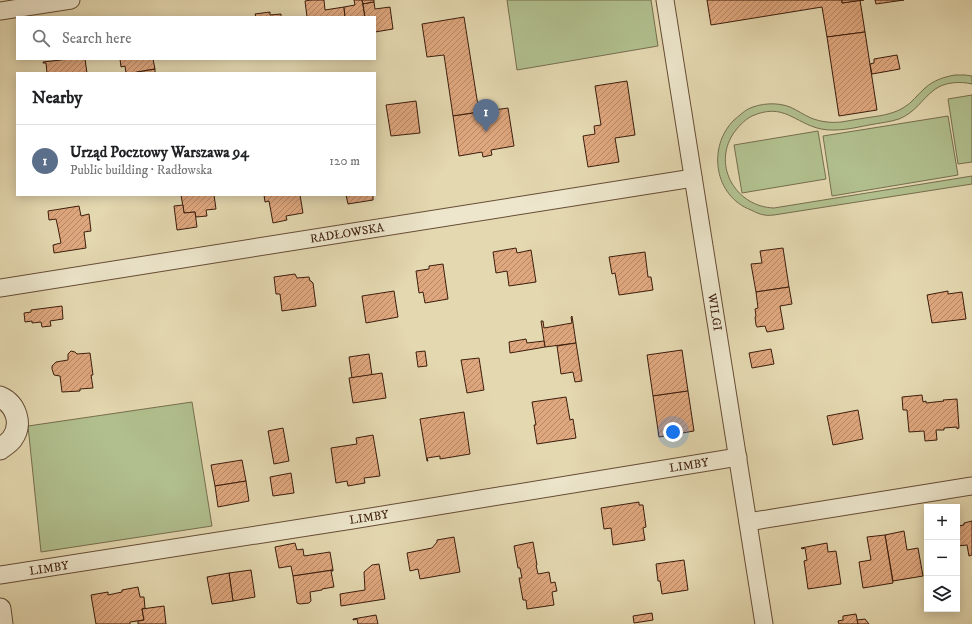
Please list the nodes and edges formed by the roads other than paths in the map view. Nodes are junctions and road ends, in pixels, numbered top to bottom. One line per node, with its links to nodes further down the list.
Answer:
1 (71, 0): 3 (street)
2 (665, 0): 4 (street, WILGI)
3 (0, 11)
4 (693, 178): 5 (street, RADŁOWSKA); 8 (street, WILGI)
5 (0, 288)
6 (0, 397): 7 (street)
7 (1, 448)
8 (738, 457): 10 (street, WILGI); 11 (street, LIMBY)
9 (972, 486): 10 (street)
10 (748, 522): 15 (street, WILGI)
11 (0, 575)
12 (0, 609): 13 (street)
13 (0, 613): 14 (street)
14 (2, 624)
15 (764, 624)

